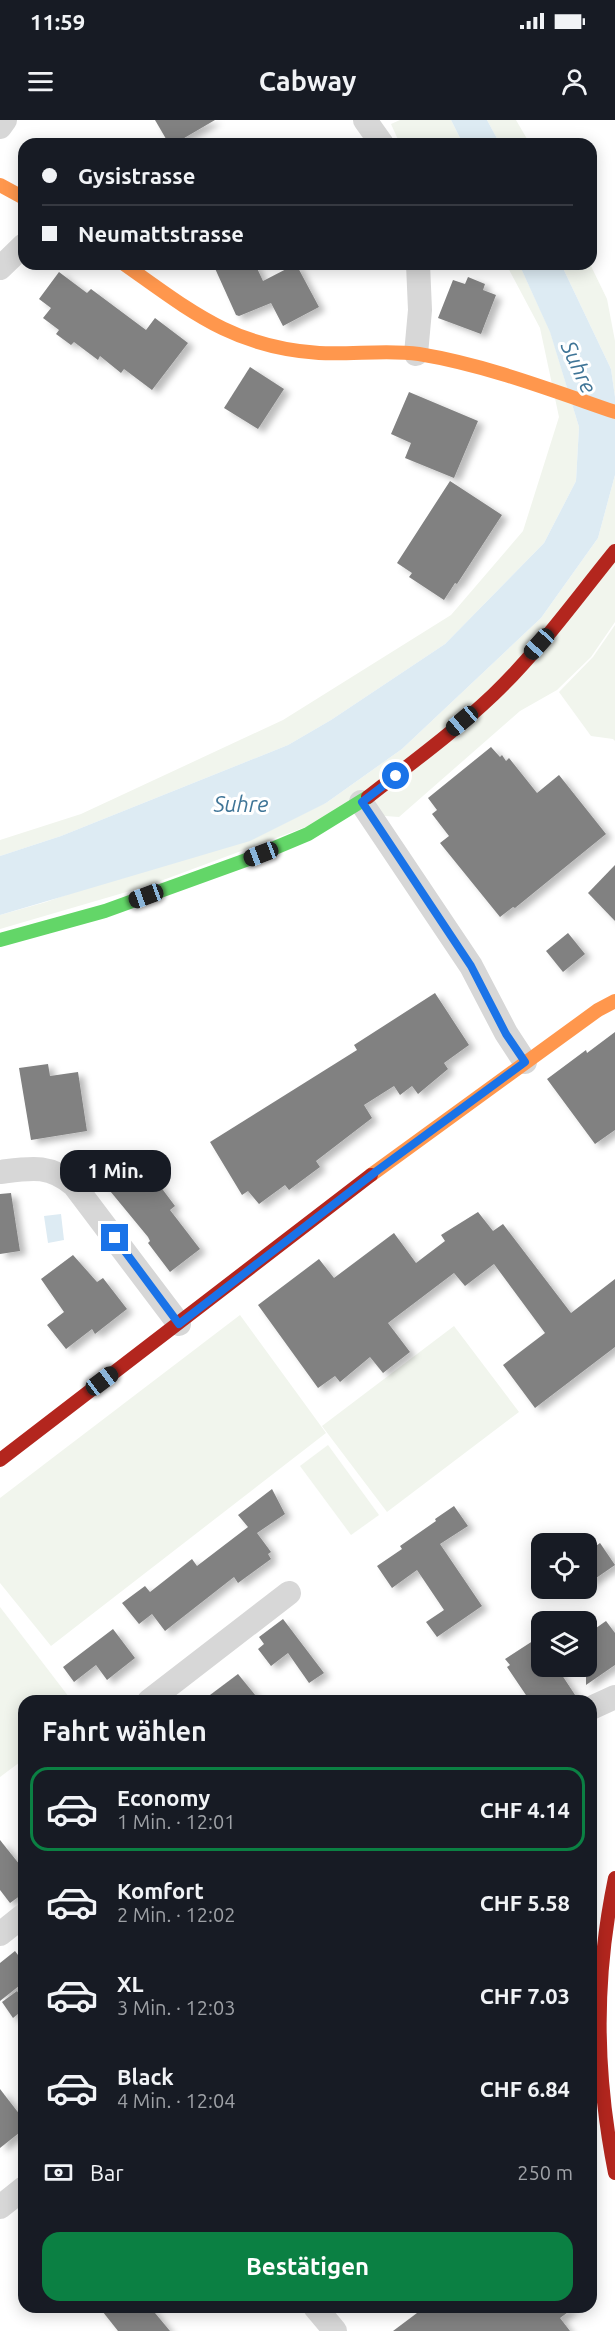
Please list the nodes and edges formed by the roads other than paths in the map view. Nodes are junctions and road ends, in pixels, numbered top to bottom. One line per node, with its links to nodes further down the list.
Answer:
1 (5, 120): 3 (street)
2 (365, 120): 4 (street)
3 (0, 127)
4 (378, 138)
5 (0, 185): 6 (street)
6 (18, 195)
7 (18, 251): 8 (street)
8 (0, 268)
9 (133, 270): 11 (street)
10 (418, 270): 11 (street)
11 (416, 354): 12 (street)
12 (615, 412)
13 (615, 551): 14 (street)
14 (362, 802): 15 (street); 17 (street)
15 (0, 940)
16 (615, 1001): 17 (street)
17 (525, 1062): 19 (street)
18 (0, 1172): 19 (street)
19 (179, 1324): 20 (street)
20 (0, 1460)
21 (289, 1593): 22 (street)
22 (157, 1695)
23 (615, 1696): 24 (street)
24 (597, 1705)
25 (615, 1878): 26 (street)
26 (612, 1904): 29 (street)
27 (18, 1920): 28 (street)
28 (0, 1934)
29 (615, 2173)
30 (18, 2193): 31 (street)
31 (0, 2207)
32 (320, 2313): 33 (street)
33 (335, 2331)

